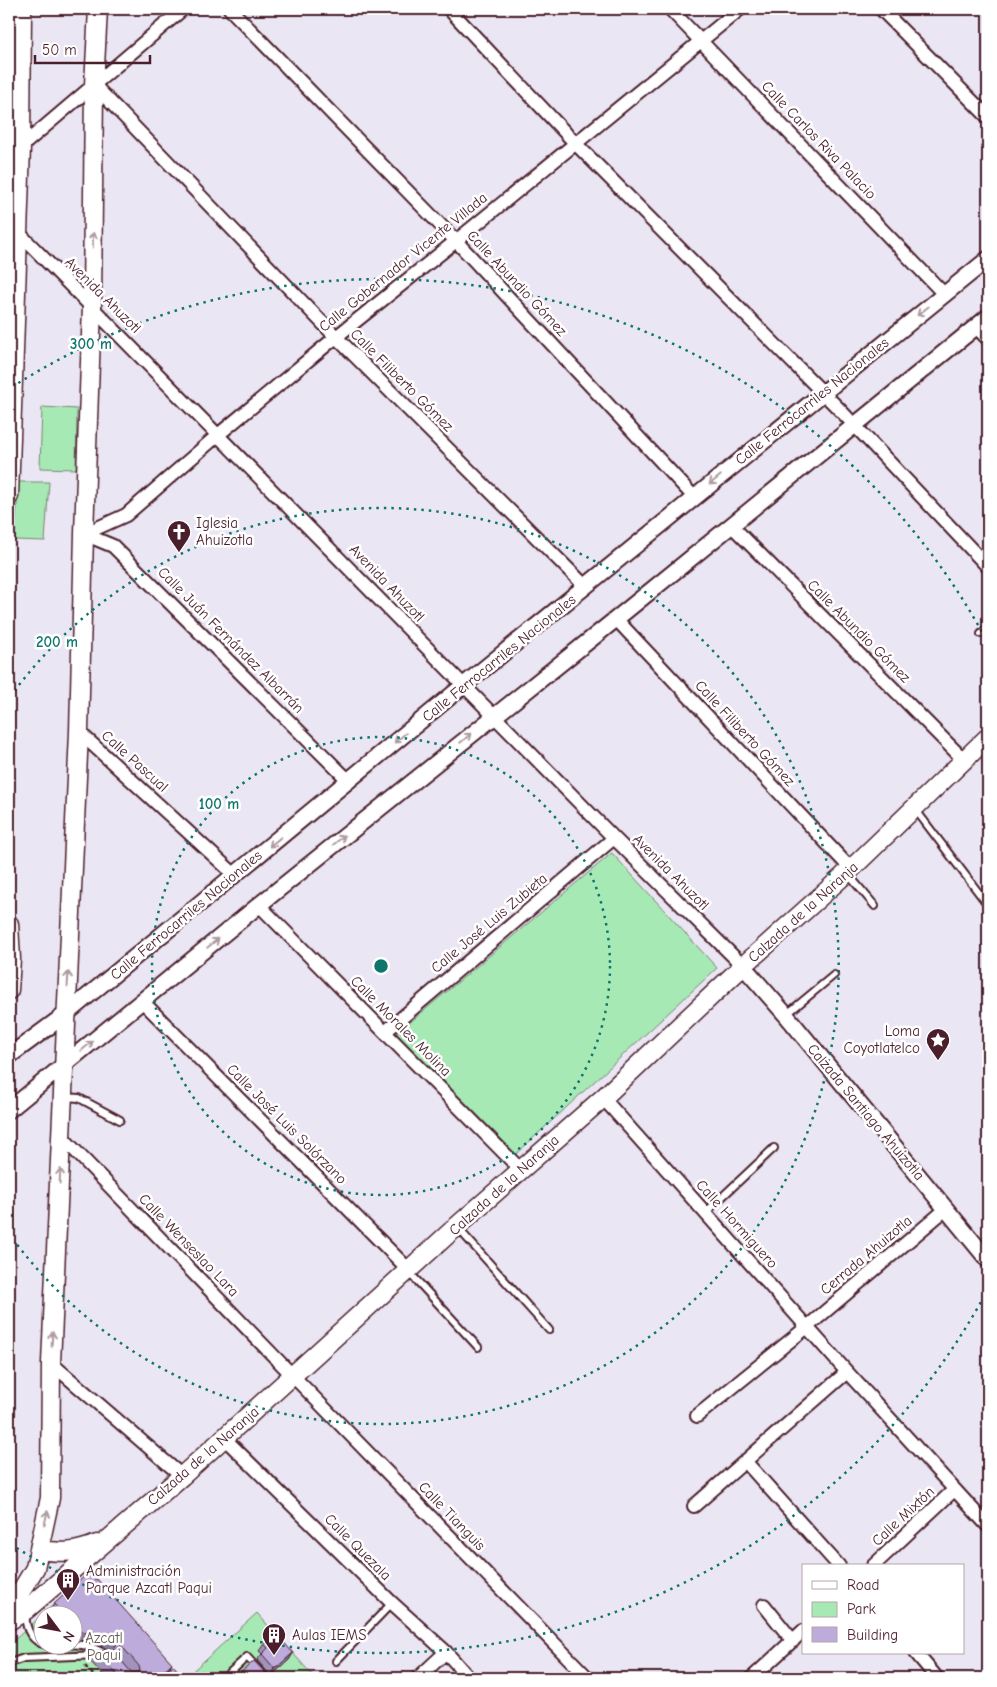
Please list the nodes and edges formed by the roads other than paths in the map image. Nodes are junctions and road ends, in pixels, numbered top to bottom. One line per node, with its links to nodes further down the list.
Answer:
1 (98, 9): 10 (main road)
2 (183, 9): 10 (street)
3 (230, 9): 15 (street, Calle Abundio Gómez)
4 (448, 9): 12 (street)
5 (670, 9): 9 (street, Calle Carlos Riva Palacio)
6 (740, 9): 9 (street, Calle Gobernador Vicente Villada)
7 (881, 9): 11 (street)
8 (18, 12): 13 (main road)
9 (701, 41): 12 (street, Calle Gobernador Vicente Villada); 17 (street, Calle Carlos Riva Palacio)
10 (94, 85): 13 (street); 18 (main road, one-way to 10); 21 (street, Calle Filiberto Gómez)
11 (988, 117)
12 (575, 142): 15 (street, Calle Gobernador Vicente Villada); 23 (street)
13 (15, 152): 14 (main road)
14 (13, 227): 18 (street, Avenida Ahuzotl); 26 (main road)
15 (456, 241): 21 (street, Calle Gobernador Vicente Villada); 27 (street, Calle Abundio Gómez)
16 (988, 259): 17 (street, Calle Ferrocarriles Nacionales)
17 (944, 294): 23 (street, Calle Ferrocarriles Nacionales, one-way to 23)
18 (92, 306): 25 (street, Avenida Ahuzotl); 29 (main road)
19 (988, 317): 20 (street)
20 (976, 327): 22 (street); 24 (street)
21 (336, 337): 25 (street, Calle Gobernador Vicente Villada); 31 (street, Calle Filiberto Gómez)
22 (988, 339)
23 (823, 392): 24 (street); 27 (street, Calle Ferrocarriles Nacionales, one-way to 27)
24 (854, 426): 28 (street); 30 (street)
25 (218, 435): 29 (street, Calle Gobernador Vicente Villada); 35 (street, Avenida Ahuzotl)
26 (9, 496)
27 (694, 497): 31 (street, Calle Ferrocarriles Nacionales)
28 (731, 525): 32 (street); 39 (street, Calle Abundio Gómez)
29 (84, 534): 37 (main road); 40 (street, Calle Juán Fernández Albarrán)
30 (988, 567)
31 (586, 586): 35 (street, Calle Ferrocarriles Nacionales)
32 (616, 619): 36 (street); 43 (street, Calle Filiberto Gómez)
33 (988, 627): 34 (lane)
34 (981, 634)
35 (464, 685): 36 (street, Avenida Ahuzotl); 40 (street, Calle Ferrocarriles Nacionales, one-way to 40)
36 (494, 716): 42 (street, Avenida Ahuzotl); 45 (street, one-way to 36)
37 (79, 732): 44 (street, Calle Pascual); 53 (main road, one-way to 37)
38 (988, 737): 39 (main road, Calzada de la Naranja)
39 (964, 760): 41 (main road, Calzada de la Naranja)
40 (349, 781): 44 (street, Calle Ferrocarriles Nacionales, one-way to 44)
41 (914, 808): 43 (main road, Calzada de la Naranja); 46 (lane)
42 (614, 838): 49 (street, Avenida Ahuzotl); 55 (street, Calle José Luis Zubieta)
43 (849, 871): 47 (lane); 49 (main road, Calzada de la Naranja)
44 (235, 875): 53 (street, Calle Ferrocarriles Nacionales)
45 (259, 905): 52 (street, one-way to 45); 55 (street, Calle Morales Molina)
46 (988, 905)
47 (875, 906)
48 (9, 924): 51 (main road)
49 (743, 966): 54 (street, Calzada Santiago Ahuizotla); 59 (main road, Calzada de la Naranja)
50 (834, 975): 54 (lane)
51 (9, 990)
52 (142, 1000): 57 (street, one-way to 52); 69 (street, Calle José Luis Solórzano)
53 (66, 1014): 56 (street, Calle Ferrocarriles Nacionales); 57 (main road)
54 (786, 1015): 65 (street, Calzada Santiago Ahuizotla)
55 (385, 1032): 64 (street, Calle Morales Molina)
56 (9, 1056)
57 (65, 1064): 58 (main road); 60 (street)
58 (63, 1097): 61 (lane); 62 (main road)
59 (602, 1098): 64 (main road, Calzada de la Naranja); 66 (street, Calle Hormiguero)
60 (9, 1110)
61 (120, 1120)
62 (62, 1137): 73 (main road, one-way to 62); 75 (street, Calle Wenseslao Lara)
63 (774, 1148): 66 (lane)
64 (520, 1169): 67 (main road, Calzada de la Naranja)
65 (946, 1209): 68 (street, Calzada Santiago Ahuizotla); 70 (street, Cerrada Ahuizotla)
66 (705, 1213): 70 (street, Calle Hormiguero)
67 (457, 1226): 69 (main road, Calzada de la Naranja); 71 (lane)
68 (988, 1260)
69 (408, 1271): 72 (lane); 75 (main road, Calzada de la Naranja)
70 (807, 1326): 74 (street, Calle Hormiguero); 76 (street, Cerrada Ahuizotla)
71 (549, 1330)
72 (478, 1347)
73 (50, 1363): 79 (street); 84 (main road, one-way to 73)
74 (847, 1372): 78 (street); 80 (street, Calle Hormiguero)
75 (293, 1376): 77 (main road, Calzada de la Naranja); 105 (street, Calle Tianguis)
76 (697, 1416)
77 (224, 1438): 79 (main road, Calzada de la Naranja); 89 (street, Calle Quezala)
78 (745, 1462): 81 (street); 85 (street)
79 (182, 1476): 83 (main road, Calzada de la Naranja)
80 (954, 1490): 82 (street, Calle Hormiguero); 86 (street, Calle Mixtón)
81 (694, 1506)
82 (988, 1526)
83 (107, 1540): 84 (main road); 88 (main road, Calzada de la Naranja)
84 (39, 1550): 87 (main road)
85 (838, 1564)
86 (875, 1564)
87 (35, 1568): 88 (main road); 91 (main road)
88 (60, 1581): 91 (main road, Calzada de la Naranja)
89 (392, 1603): 95 (street, Calle Quezala); 99 (lane)
90 (764, 1605): 94 (street)
91 (17, 1610): 92 (main road, Calzada de la Naranja); 96 (lane)
92 (9, 1620)
93 (802, 1632): 94 (street)
94 (793, 1641): 106 (street)
95 (446, 1652): 103 (street); 104 (street, Calle Quezala)
96 (108, 1654): 98 (lane); 100 (lane)
97 (917, 1654): 107 (street)
98 (113, 1660)
99 (336, 1661)
100 (9, 1666)
101 (224, 1678): 102 (lane)
102 (266, 1678)
103 (418, 1678)
104 (469, 1678)
105 (588, 1678)
106 (752, 1678)
107 (937, 1678)

